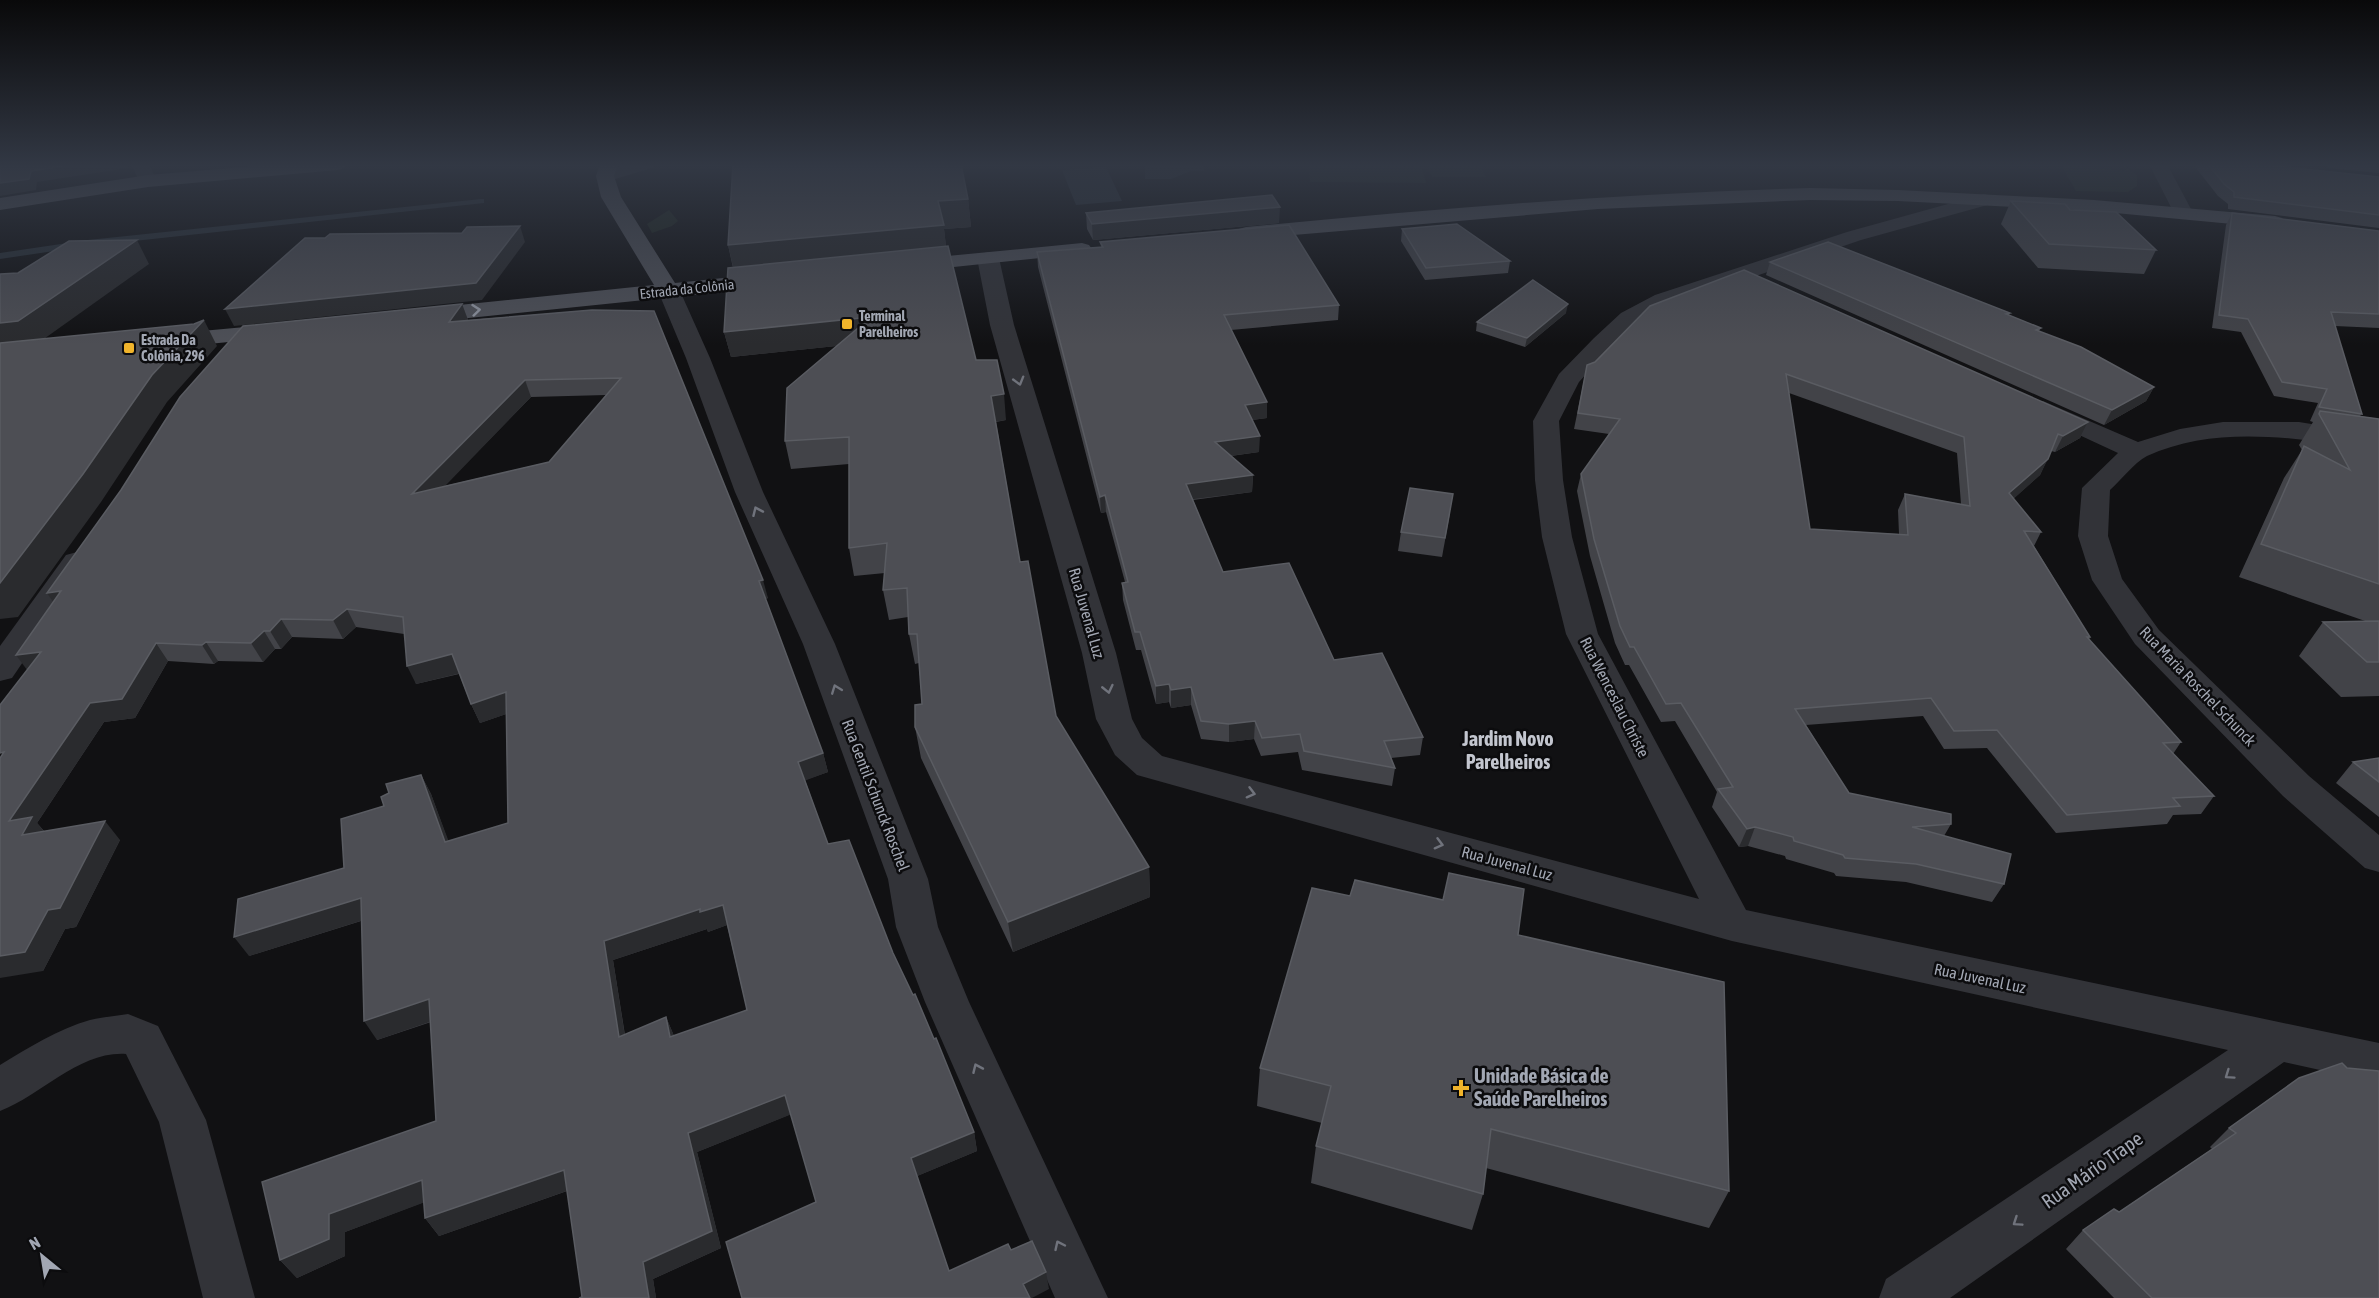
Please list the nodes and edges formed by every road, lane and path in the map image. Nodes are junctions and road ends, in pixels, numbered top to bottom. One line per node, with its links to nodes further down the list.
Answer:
1 (628, 225): 13 (main road)
2 (1344, 225): 6 (main road)
3 (1895, 225): 10 (street, Rua Wenceslau Christe)
4 (2295, 225): 5 (main road)
5 (2299, 225)
6 (1225, 235)
7 (1106, 247): 8 (main road)
8 (989, 265): 9 (main road); 25 (street, Rua Juvenal Luz, one-way to 25)
9 (890, 268)
10 (1740, 274): 12 (street); 25 (street, Rua Wenceslau Christe)
11 (794, 278): 13 (main road, Estrada da Colônia)
12 (1772, 288)
13 (669, 291): 14 (main road, Estrada da Colônia, one-way to 13); 30 (street, Rua Gentil Schunck Roschel, one-way to 13)
14 (398, 318)
15 (297, 329): 16 (main road)
16 (242, 334): 17 (main road); 18 (street)
17 (145, 343)
18 (219, 360)
19 (2018, 398): 21 (street)
20 (2379, 443): 21 (street, Rua Maria Roschel Schunck)
21 (2136, 451): 24 (street, Rua Maria Roschel Schunck)
22 (95, 536): 23 (street)
23 (0, 670)
24 (2379, 857)
25 (1732, 924): 26 (street, Rua Juvenal Luz)
26 (2277, 1042): 27 (street, Rua Juvenal Luz); 31 (street, Rua Mário Trape, one-way to 31)
27 (2379, 1063)
28 (9, 1084): 29 (street)
29 (229, 1298)
30 (1083, 1298)
31 (1905, 1298)

